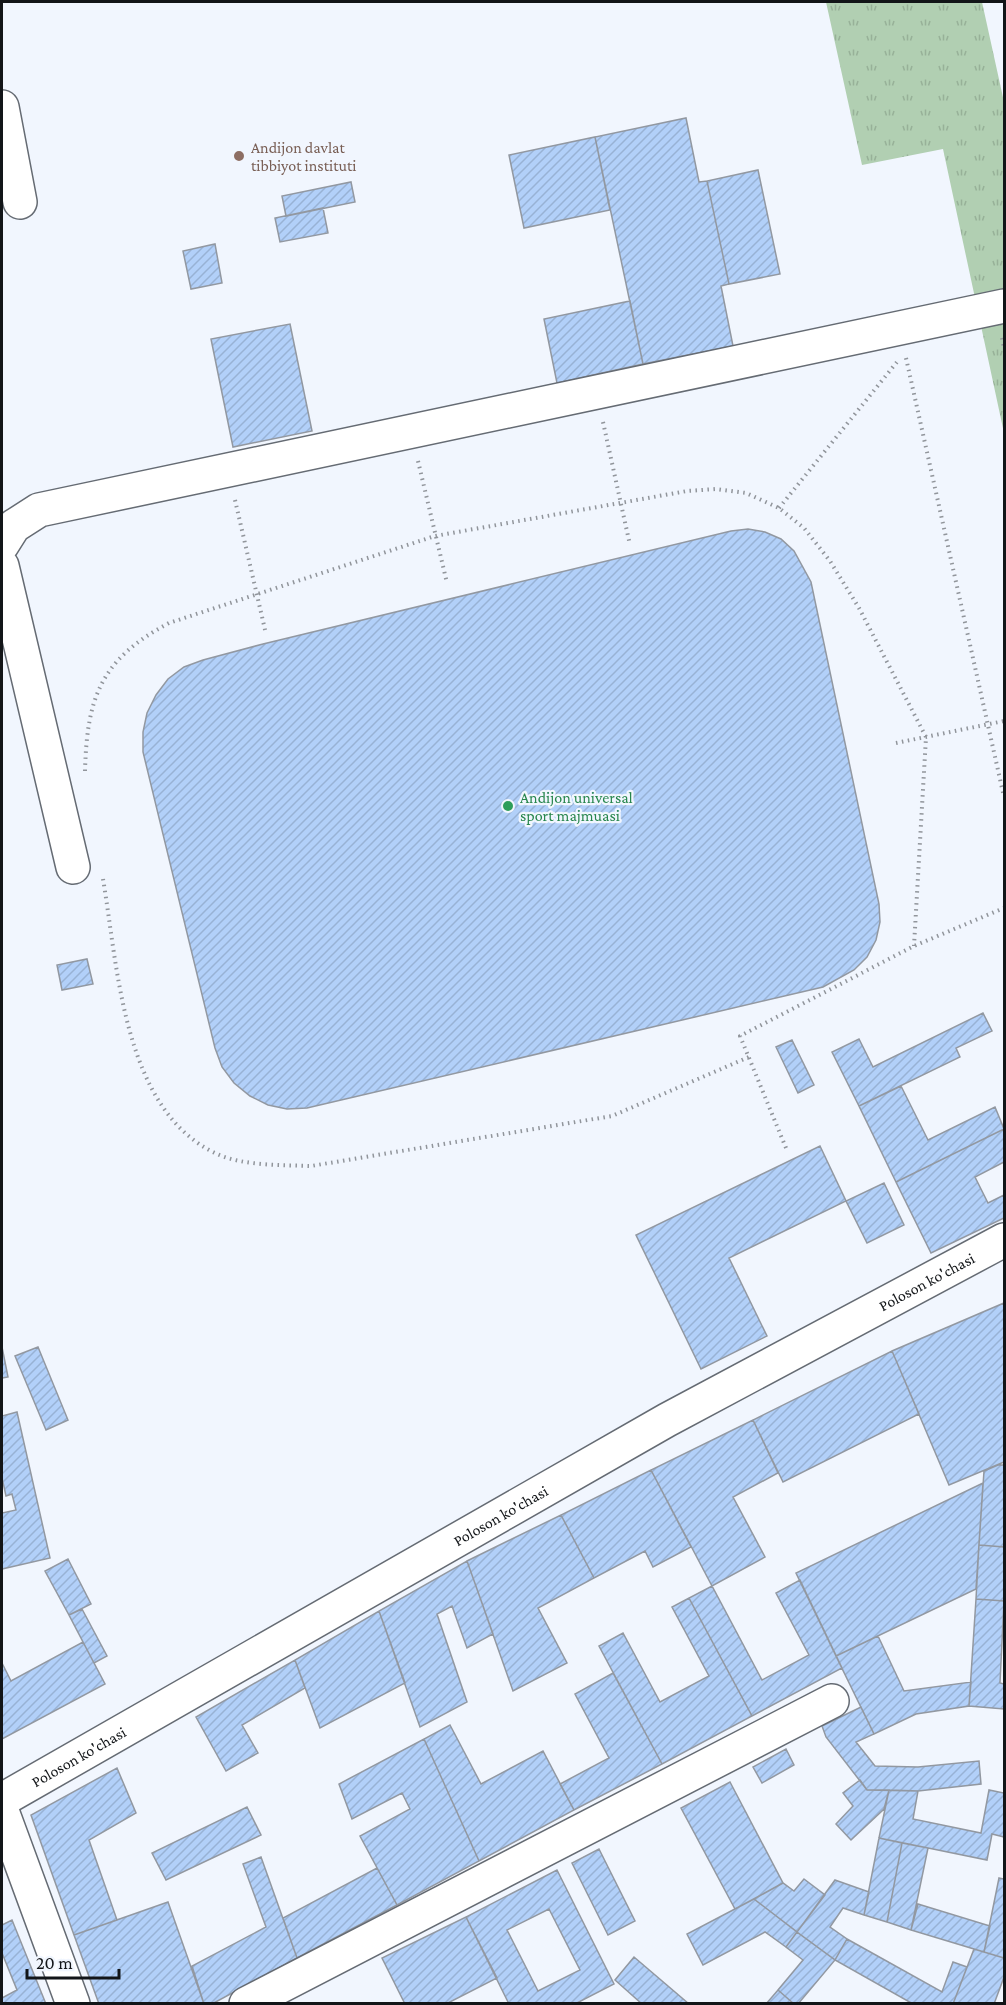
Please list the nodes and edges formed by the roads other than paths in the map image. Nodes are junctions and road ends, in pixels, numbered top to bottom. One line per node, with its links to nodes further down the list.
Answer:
1 (2, 107): 2 (street)
2 (20, 202)
3 (1005, 306): 4 (street)
4 (2, 545)
5 (2, 566): 6 (street)
6 (87, 868)
7 (1005, 1240): 9 (street, Poloson ko'chasi)
8 (832, 1701): 12 (street)
9 (2, 1800)
10 (2, 1811): 11 (street)
11 (73, 2004)
12 (246, 2004)

